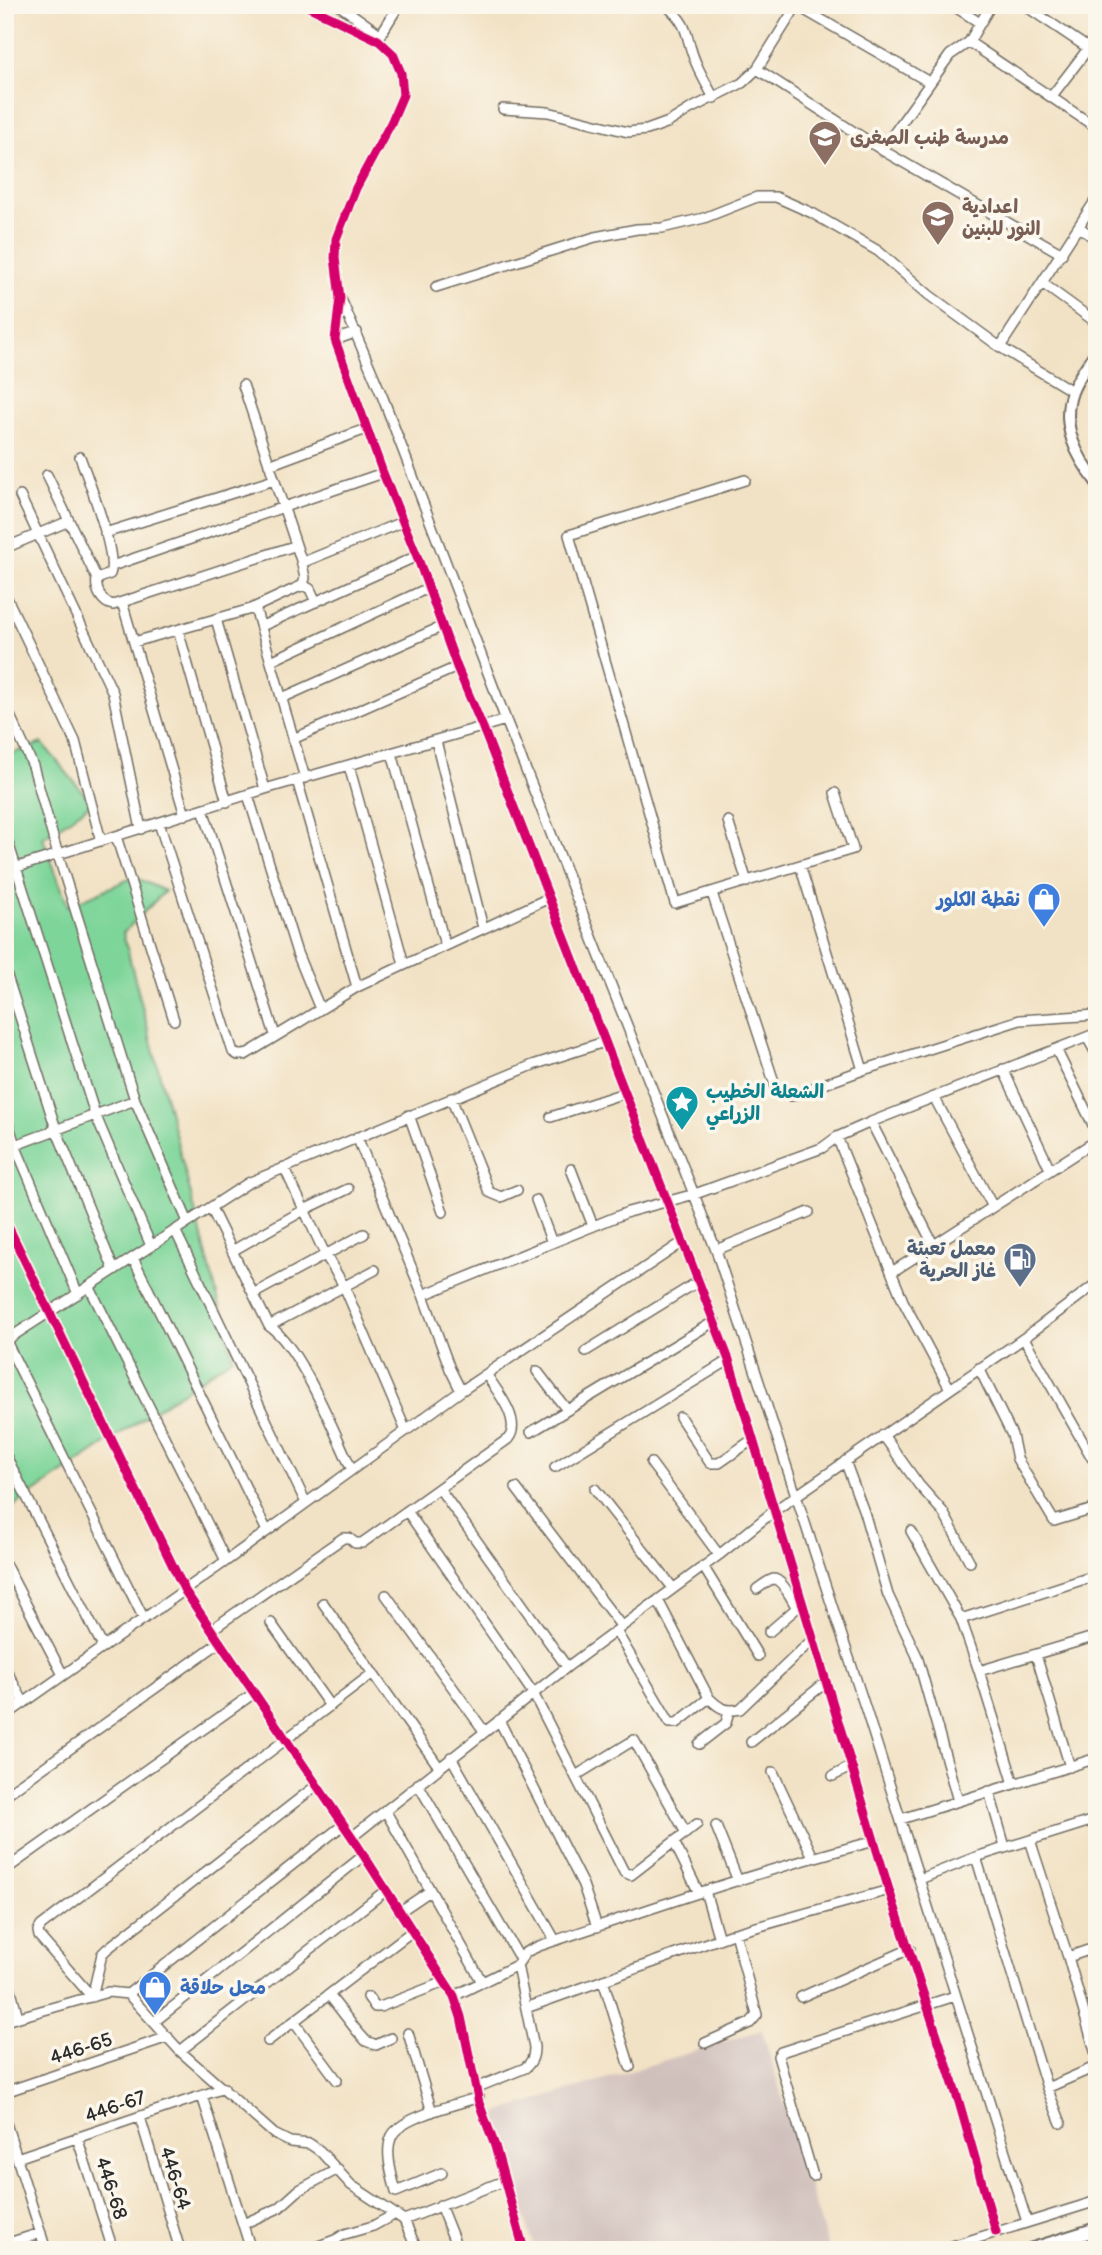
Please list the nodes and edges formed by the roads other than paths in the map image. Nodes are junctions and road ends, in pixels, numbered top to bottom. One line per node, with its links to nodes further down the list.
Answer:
1 (305, 5): 10 (street)
2 (339, 5): 10 (street)
3 (399, 5): 10 (street)
4 (666, 5): 17 (street)
5 (796, 5): 14 (street); 15 (street)
6 (952, 5): 9 (street)
7 (991, 5): 9 (street)
8 (1024, 5): 13 (street)
9 (980, 23): 12 (street)
10 (379, 37): 27 (street)
11 (1097, 37): 13 (street)
12 (969, 42): 15 (street); 16 (street)
13 (1088, 48): 16 (street)
14 (757, 69): 17 (street); 20 (street)
15 (929, 82): 20 (street)
16 (1051, 97): 19 (street)
17 (714, 98): 18 (street)
18 (503, 109)
19 (1097, 128)
20 (882, 150): 24 (street)
21 (1097, 198): 22 (street)
22 (1079, 227): 23 (street); 24 (street)
23 (1097, 240)
24 (1062, 254): 25 (street)
25 (1042, 284): 28 (street); 31 (street)
26 (436, 287): 31 (street)
27 (340, 298): 29 (street); 30 (street)
28 (1097, 323)
29 (357, 332): 30 (street); 70 (street)
30 (335, 340): 35 (street)
31 (1000, 346): 34 (street)
32 (1097, 350): 34 (main road)
33 (243, 385): 37 (street)
34 (1072, 391): 42 (main road)
35 (366, 429): 37 (street); 38 (street)
36 (80, 457): 47 (street)
37 (269, 465): 40 (street)
38 (383, 473): 44 (street); 46 (street)
39 (47, 475): 45 (street)
40 (274, 480): 44 (street); 47 (street)
41 (745, 480): 94 (street)
42 (1097, 483)
43 (20, 496): 48 (street)
44 (283, 509): 49 (street); 53 (street)
45 (69, 521): 48 (street); 54 (street)
46 (402, 522): 51 (street); 52 (street)
47 (105, 533): 53 (street)
48 (38, 535): 50 (street); 85 (street)
49 (294, 546): 52 (street); 58 (street)
50 (5, 548)
51 (417, 556): 56 (street); 59 (street)
52 (300, 560): 55 (street)
53 (112, 566): 54 (street)
54 (97, 579): 58 (street)
55 (303, 585): 59 (street); 60 (street)
56 (428, 588): 63 (street); 66 (street)
57 (5, 594): 88 (street)
58 (122, 602): 65 (street)
59 (316, 602): 62 (street)
60 (251, 609): 61 (street); 62 (street)
61 (216, 619): 64 (street); 77 (street)
62 (262, 626): 66 (street)
63 (443, 626): 67 (street); 68 (street)
64 (178, 630): 65 (street); 80 (street)
65 (134, 642): 82 (street)
66 (271, 661): 68 (street)
67 (457, 667): 71 (street); 72 (street)
68 (282, 698): 72 (street)
69 (5, 705): 89 (street)
70 (506, 720): 71 (street); 132 (street)
71 (484, 728): 73 (street); 95 (street)
72 (293, 739): 76 (street)
73 (436, 741): 74 (street); 96 (street)
74 (392, 753): 75 (street); 97 (street)
75 (349, 766): 76 (street); 98 (street)
76 (301, 779): 77 (street); 100 (street)
77 (265, 789): 79 (street)
78 (835, 793): 90 (street)
79 (248, 795): 80 (street); 101 (street)
80 (227, 802): 81 (street)
81 (203, 809): 82 (street); 104 (street)
82 (185, 815): 84 (street)
83 (728, 821): 93 (street)
84 (159, 823): 85 (street); 104 (street)
85 (141, 829): 87 (street)
86 (5, 833): 91 (street)
87 (116, 836): 88 (street); 103 (street)
88 (101, 841): 89 (street)
89 (58, 855): 91 (street); 114 (street)
90 (800, 865): 93 (street); 110 (street)
91 (16, 868): 92 (street); 116 (street)
92 (5, 871)
93 (747, 883): 94 (street)
94 (712, 893): 110 (street)
95 (549, 898): 96 (street); 106 (street)
96 (483, 928): 97 (street)
97 (445, 945): 98 (street)
98 (404, 964): 100 (street)
99 (5, 970): 120 (street)
100 (357, 987): 101 (street)
101 (320, 1009): 104 (street)
102 (1097, 1015): 110 (street)
103 (174, 1020)
104 (275, 1035)
105 (1092, 1035): 107 (street); 108 (street)
106 (604, 1042): 111 (street); 113 (street)
107 (1056, 1049): 109 (street); 121 (street)
108 (1097, 1055)
109 (1003, 1069): 112 (street); 129 (street)
110 (863, 1070)
111 (624, 1093): 118 (street); 134 (street)
112 (934, 1097): 119 (street); 135 (street)
113 (451, 1098): 117 (street); 131 (street)
114 (135, 1100): 116 (street); 141 (street)
115 (5, 1114): 125 (street)
116 (95, 1114): 120 (street); 148 (street)
117 (409, 1115): 122 (street); 138 (street)
118 (551, 1117)
119 (871, 1122): 123 (street); 147 (street)
120 (56, 1129): 125 (street); 153 (street)
121 (1097, 1133)
122 (357, 1137): 127 (street); 162 (street)
123 (837, 1137): 132 (street); 155 (street)
124 (1097, 1140): 129 (street)
125 (15, 1145): 126 (street); 160 (street)
126 (5, 1149)
127 (284, 1167): 136 (street); 137 (street)
128 (571, 1169): 142 (street)
129 (1050, 1169): 135 (street)
130 (348, 1189): 137 (street)
131 (517, 1190)
132 (695, 1194): 134 (street); 149 (street)
133 (536, 1200): 146 (street)
134 (668, 1202): 142 (street); 145 (street)
135 (993, 1207): 147 (street)
136 (211, 1208): 141 (street); 150 (street)
137 (304, 1210): 150 (street); 151 (street)
138 (443, 1212)
139 (809, 1212): 149 (street)
140 (5, 1220): 163 (street)
141 (188, 1222): 143 (street)
142 (593, 1226): 146 (street)
143 (175, 1230): 148 (street); 191 (street)
144 (364, 1234): 151 (street)
145 (683, 1242): 156 (street); 172 (street)
146 (552, 1243): 162 (street)
147 (934, 1246): 155 (street)
148 (150, 1247): 152 (street)
149 (716, 1250): 190 (street)
150 (232, 1251): 161 (street)
151 (325, 1254): 159 (street); 161 (street)
152 (133, 1258): 153 (street); 195 (street)
153 (114, 1270): 158 (street)
154 (375, 1270): 159 (street)
155 (892, 1272): 173 (street)
156 (699, 1281): 164 (street); 168 (street)
157 (1097, 1283): 166 (street)
158 (89, 1286): 160 (street); 198 (street)
159 (344, 1286): 165 (street); 177 (street)
160 (78, 1294): 163 (street)
161 (253, 1294): 165 (street)
162 (423, 1295): 174 (street)
163 (49, 1312): 167 (street); 205 (street)
164 (715, 1321): 169 (street); 175 (street)
165 (269, 1326): 186 (street)
166 (1024, 1339): 170 (street); 183 (street)
167 (5, 1341): 210 (street)
168 (586, 1351)
169 (729, 1360): 180 (street); 185 (street)
170 (979, 1368): 173 (street); 192 (street)
171 (537, 1371): 175 (street)
172 (486, 1374): 174 (street); 187 (street)
173 (950, 1389): 179 (street)
174 (461, 1391): 177 (street)
175 (567, 1410): 178 (street)
176 (680, 1417): 180 (street)
177 (406, 1431): 186 (street)
178 (531, 1432)
179 (883, 1435): 182 (street); 199 (street)
180 (752, 1440): 193 (street)
181 (5, 1454): 219 (street)
182 (845, 1461): 190 (street); 253 (street)
183 (1097, 1462)
184 (651, 1463): 197 (street)
185 (555, 1467)
186 (352, 1470): 191 (street)
187 (439, 1488): 194 (street); 222 (street)
188 (516, 1488): 213 (street)
189 (595, 1489): 203 (street)
190 (796, 1494): 193 (street); 255 (street)
191 (306, 1503): 195 (street)
192 (1097, 1508)
193 (774, 1510): 197 (street); 209 (street)
194 (407, 1511): 214 (street); 229 (street)
195 (267, 1531): 198 (street)
196 (911, 1531): 211 (street)
197 (719, 1555): 201 (street)
198 (226, 1561): 205 (street)
199 (970, 1562)
200 (5, 1564): 226 (street)
201 (703, 1566): 203 (street); 221 (street)
202 (1097, 1575): 211 (street)
203 (673, 1588): 207 (street)
204 (757, 1589): 209 (street)
205 (184, 1591): 210 (street); 214 (street)
206 (386, 1595): 236 (street)
207 (658, 1600): 213 (street); 230 (street)
208 (323, 1603): 225 (street)
209 (799, 1605): 215 (street); 217 (street)
210 (144, 1619): 219 (street)
211 (961, 1619): 224 (street)
212 (271, 1623): 232 (street)
213 (619, 1629): 222 (street); 230 (street)
214 (211, 1630): 218 (street)
215 (769, 1632)
216 (1097, 1636): 220 (street)
217 (812, 1640): 227 (street); 233 (street)
218 (219, 1642): 228 (street); 252 (street)
219 (103, 1647): 226 (street)
220 (1036, 1655): 224 (street); 244 (street)
221 (758, 1656)
222 (566, 1667): 229 (street)
223 (5, 1668): 231 (street)
224 (979, 1671): 249 (street)
225 (373, 1673): 232 (street); 243 (street)
226 (63, 1675): 231 (street)
227 (825, 1683): 238 (street); 242 (street)
228 (254, 1693): 237 (street); 269 (street)
229 (533, 1693): 235 (street); 246 (street)
230 (709, 1698): 233 (street)
231 (24, 1703): 234 (street)
232 (330, 1706): 237 (street)
233 (729, 1711): 239 (street)
234 (5, 1716)
235 (499, 1720): 236 (street); 277 (street)
236 (484, 1731): 240 (street)
237 (285, 1740): 250 (street); 294 (street)
238 (751, 1742)
239 (699, 1744)
240 (451, 1757): 243 (street); 281 (street)
241 (1097, 1758): 244 (street)
242 (852, 1766): 247 (street); 263 (street)
243 (439, 1767): 248 (street)
244 (1070, 1767): 249 (street)
245 (773, 1772): 267 (street)
246 (577, 1776): 260 (street); 264 (street)
247 (833, 1776)
248 (418, 1784): 254 (street); 285 (street)
249 (1014, 1784): 251 (street)
250 (317, 1786): 258 (street); 294 (street)
251 (989, 1791): 253 (street); 265 (street)
252 (5, 1795)
253 (958, 1801): 255 (street)
254 (385, 1810): 261 (street); 274 (street)
255 (901, 1819): 270 (street)
256 (1097, 1819): 262 (street)
257 (697, 1824): 260 (street)
258 (343, 1825): 261 (street); 290 (street)
259 (716, 1826): 271 (street)
260 (686, 1833): 264 (street)
261 (352, 1837): 266 (street)
262 (1030, 1840): 265 (street); 284 (street)
263 (874, 1841): 267 (street); 272 (street)
264 (674, 1842): 275 (street)
265 (1005, 1847): 268 (street)
266 (363, 1856): 273 (street); 301 (street)
267 (813, 1857): 271 (street)
268 (976, 1857): 270 (street); 315 (street)
269 (5, 1870)
270 (920, 1879): 293 (street)
271 (738, 1881): 275 (street)
272 (889, 1890): 279 (street); 283 (street)
273 (385, 1891): 276 (street); 308 (street)
274 (430, 1891): 276 (street); 289 (street)
275 (702, 1892): 277 (street); 280 (street)
276 (399, 1912): 278 (street)
277 (597, 1927): 281 (street)
278 (411, 1932): 288 (street); 291 (street)
279 (735, 1933): 280 (street); 307 (street)
280 (719, 1939): 287 (street)
281 (555, 1940): 285 (street)
282 (1097, 1947): 284 (street)
283 (910, 1949): 296 (street); 297 (street)
284 (1068, 1957): 309 (street)
285 (518, 1962): 289 (street); 298 (street)
286 (5, 1968): 299 (street)
287 (603, 1980): 298 (street); 311 (street)
288 (444, 1982): 292 (street); 295 (street)
289 (482, 1982): 292 (street)
290 (128, 1994): 294 (street); 301 (street)
291 (329, 1995): 302 (street); 305 (street)
292 (454, 1996): 313 (street)
293 (955, 1996): 297 (street); 334 (street)
294 (92, 1997): 299 (street)
295 (368, 1997)
296 (801, 1997)
297 (928, 2003): 327 (street); 337 (street)
298 (526, 2008): 313 (street)
299 (18, 2017): 300 (street)
300 (5, 2021)
301 (154, 2022): 304 (street)
302 (294, 2022): 306 (street); 312 (street)
303 (408, 2033): 319 (street)
304 (168, 2037): 308 (street); 316 (street, 446-65)
305 (391, 2038)
306 (268, 2041)
307 (705, 2043)
308 (180, 2051): 314 (street)
309 (1097, 2058)
310 (1097, 2066): 315 (street)
311 (630, 2067)
312 (337, 2080)
313 (478, 2087): 318 (street)
314 (225, 2088): 317 (street, 446-67); 325 (street)
315 (1047, 2088): 322 (street)
316 (5, 2092)
317 (202, 2096): 320 (street, 446-67); 335 (street)
318 (479, 2097): 319 (street); 328 (street)
319 (432, 2112): 329 (street)
320 (139, 2117): 323 (street, 446-67); 342 (street, 446-64)
321 (5, 2120): 324 (street)
322 (1061, 2123)
323 (77, 2137): 324 (street, 446-67); 341 (street, 446-68)
324 (17, 2158): 338 (street)
325 (338, 2169): 332 (street); 335 (street)
326 (442, 2172): 329 (street)
327 (813, 2176)
328 (504, 2181): 331 (street); 347 (street)
329 (396, 2192): 332 (street)
330 (1097, 2201): 334 (street)
331 (440, 2205): 333 (street); 346 (street)
332 (391, 2211): 333 (street); 344 (street)
333 (404, 2220): 345 (street)
334 (1027, 2222): 337 (street)
335 (243, 2224): 343 (street)
336 (1097, 2229): 349 (highway)
337 (996, 2232): 348 (street)
338 (41, 2233): 339 (street); 340 (street)
339 (5, 2244)
340 (46, 2250)
341 (113, 2250)
342 (180, 2250)
343 (251, 2250)
344 (308, 2250)
345 (417, 2250)
346 (458, 2250)
347 (524, 2250)
348 (939, 2250)
349 (1030, 2250)

